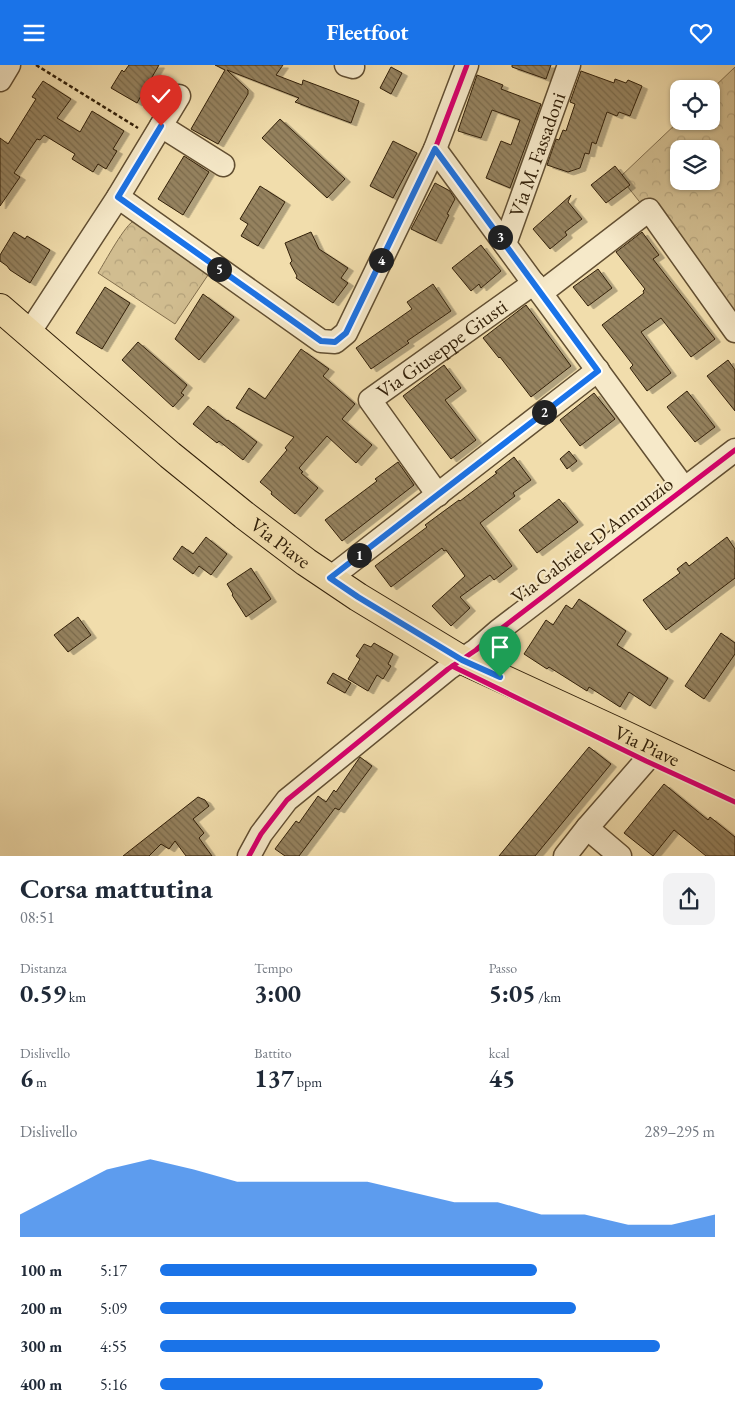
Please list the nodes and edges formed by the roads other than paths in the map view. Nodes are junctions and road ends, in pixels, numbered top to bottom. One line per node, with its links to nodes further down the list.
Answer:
1 (9, 65): 4 (street)
2 (466, 65): 7 (street)
3 (569, 65): 10 (street, Via M. Fassadoni)
4 (0, 80)
5 (178, 96): 6 (street)
6 (157, 132): 8 (street); 9 (street)
7 (435, 149): 9 (street); 10 (street)
8 (223, 165)
9 (118, 197): 14 (street)
10 (506, 244): 11 (street)
11 (537, 288): 13 (street); 15 (street); 18 (street, Via Giuseppe Giusti)
12 (0, 308): 14 (main road, Via Piave)
13 (735, 331)
14 (29, 333): 19 (main road, Via Piave)
15 (598, 371): 17 (street); 18 (street)
16 (735, 450): 17 (street, Via Gabriele D'Annunzio)
17 (684, 488): 20 (street, Via Gabriele D'Annunzio)
18 (438, 495): 19 (street)
19 (330, 578): 20 (main road, Via Piave)
20 (462, 660): 21 (main road, Via Piave); 24 (street, Via Gabriele D'Annunzio)
21 (655, 749): 22 (main road, Via Piave); 23 (street)
22 (735, 787)
23 (587, 828): 25 (street); 26 (street)
24 (249, 856)
25 (565, 856)
26 (620, 856)

